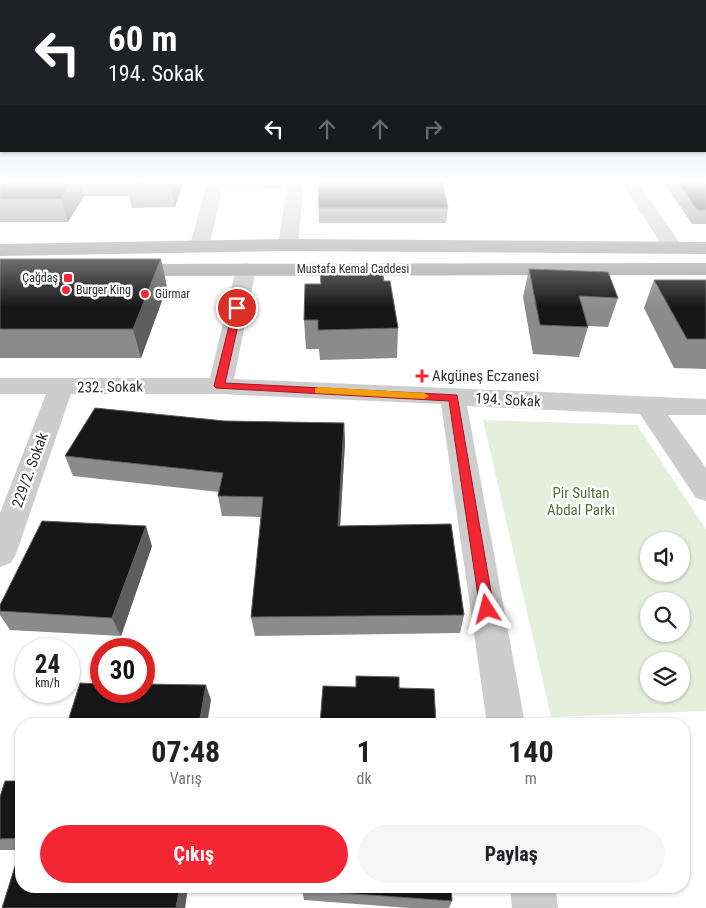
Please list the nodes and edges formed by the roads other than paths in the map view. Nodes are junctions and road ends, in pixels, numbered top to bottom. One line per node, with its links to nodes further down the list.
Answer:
1 (206, 222): 5 (street)
2 (291, 222): 4 (street)
3 (656, 222): 7 (street)
4 (288, 245): 5 (main road, Mustafa Kemal Caddesi); 7 (main road, Mustafa Kemal Caddesi)
5 (199, 248): 8 (main road, Mustafa Kemal Caddesi)
6 (706, 248): 7 (main road, Mustafa Kemal Caddesi)
7 (674, 249)
8 (0, 250)
9 (246, 269): 10 (main road, Mustafa Kemal Caddesi); 11 (main road, Mustafa Kemal Caddesi); 13 (street)
10 (706, 269)
11 (108, 270)
12 (0, 386): 14 (street, 232. Sokak)
13 (220, 386): 14 (street, 232. Sokak); 15 (street, 194. Sokak)
14 (61, 387): 19 (street, 229/2. Sokak)
15 (453, 397): 16 (street, 194. Sokak); 20 (street)
16 (648, 406): 17 (street, 194. Sokak); 18 (street)
17 (706, 407)
18 (706, 490)
19 (0, 554)
20 (505, 718)
21 (533, 893): 22 (street)
22 (535, 908)

